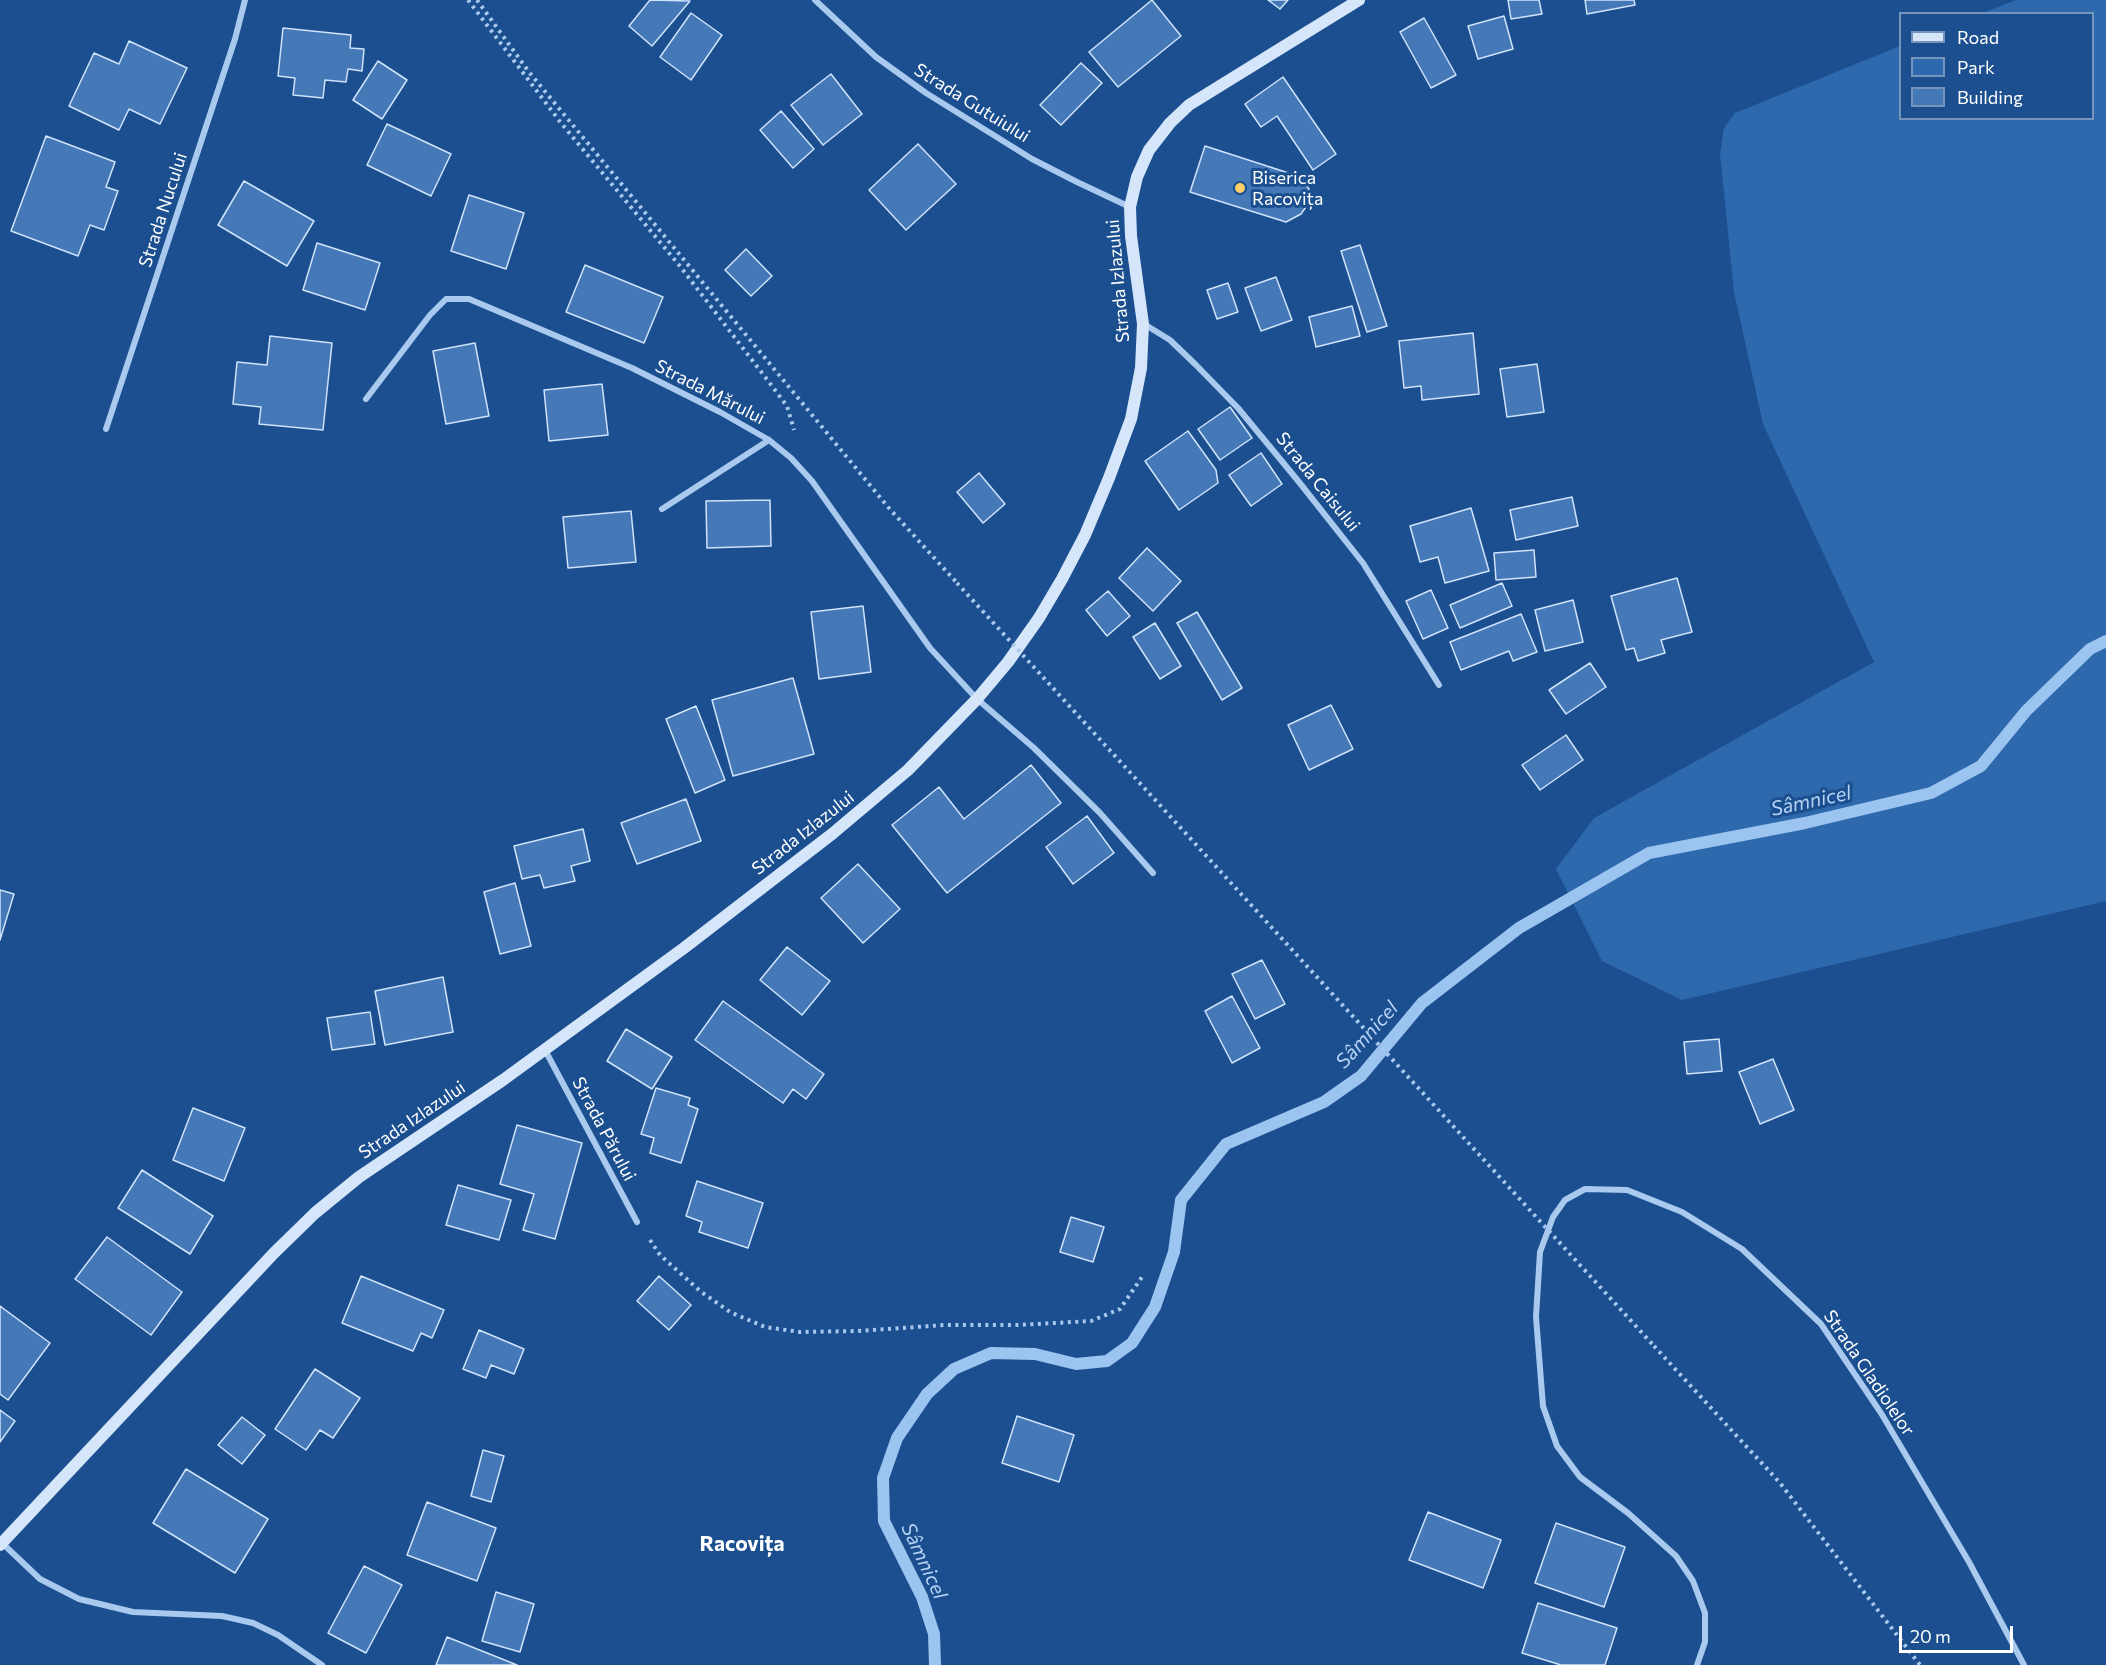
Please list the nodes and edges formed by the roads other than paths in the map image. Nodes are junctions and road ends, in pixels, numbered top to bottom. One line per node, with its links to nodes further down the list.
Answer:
1 (246, 0): 7 (street, Strada Nucului)
2 (815, 0): 4 (street, Strada Gutuiului)
3 (1359, 0): 4 (street, Strada Izlazului)
4 (1130, 207): 5 (street, Strada Izlazului)
5 (1143, 324): 10 (street, Strada Caisului); 11 (street, Strada Izlazului)
6 (366, 399): 8 (street, Strada Mărului)
7 (106, 429)
8 (769, 440): 9 (street); 11 (street, Strada Mărului)
9 (662, 509)
10 (1439, 685)
11 (976, 699): 12 (street, Strada Mărului); 13 (street, Strada Izlazului)
12 (1154, 873)
13 (545, 1049): 14 (street, Strada Părului); 15 (street, Strada Izlazului)
14 (637, 1222)
15 (1, 1544): 16 (street)
16 (322, 1665)
17 (1697, 1665): 18 (street, Strada Gladiolelor)
18 (2024, 1665)

